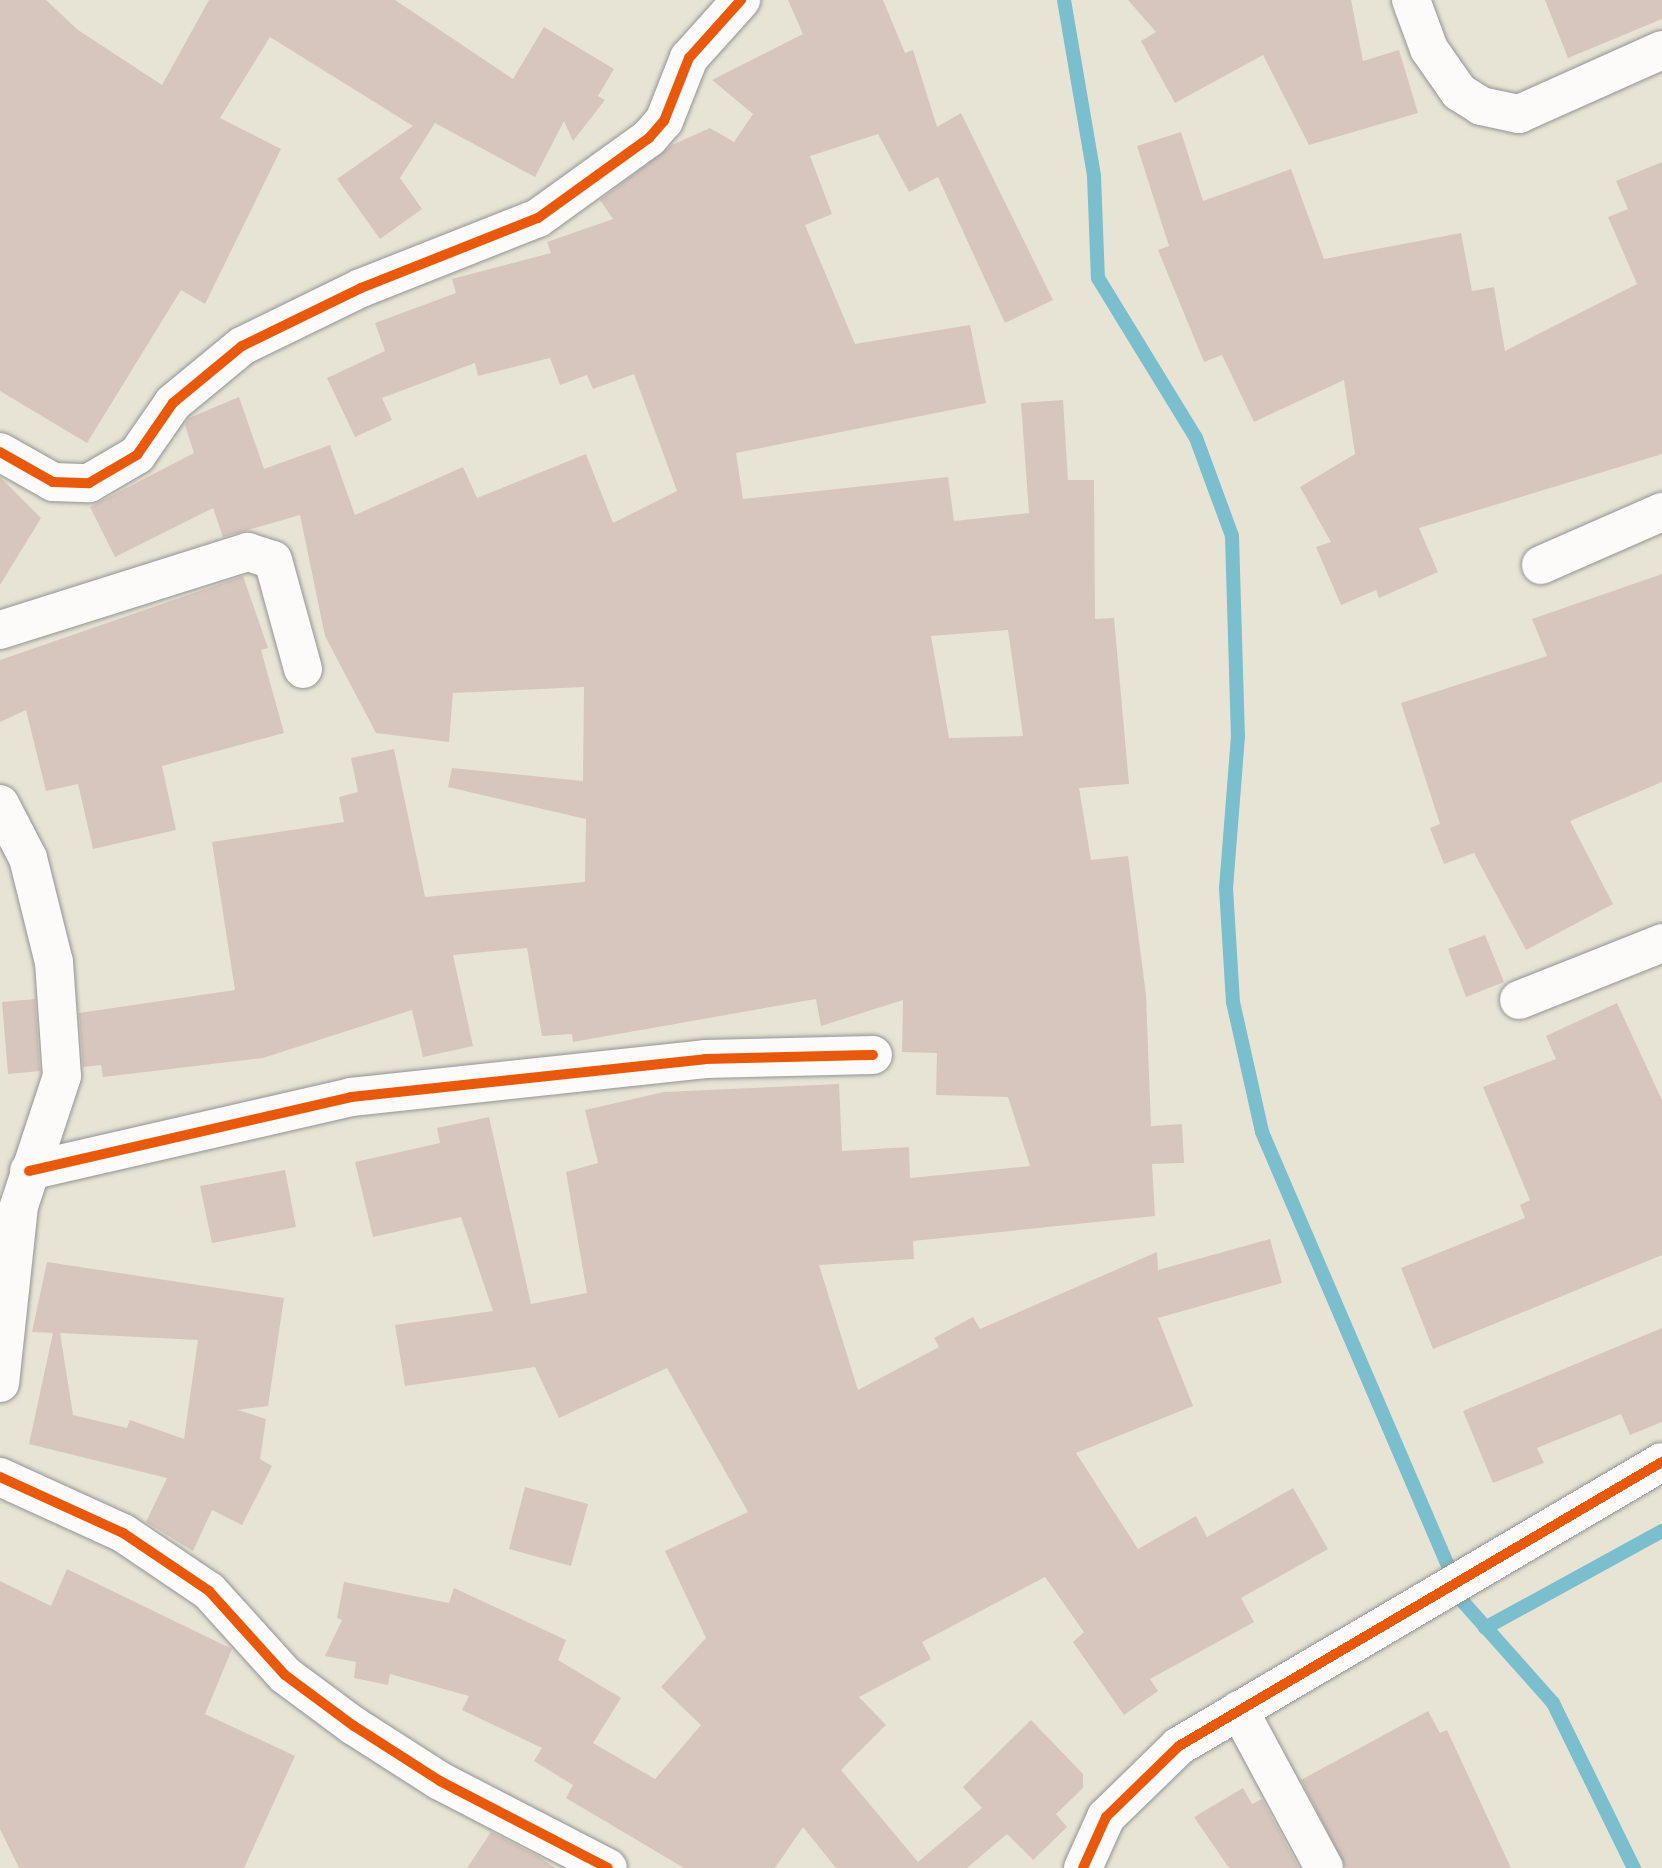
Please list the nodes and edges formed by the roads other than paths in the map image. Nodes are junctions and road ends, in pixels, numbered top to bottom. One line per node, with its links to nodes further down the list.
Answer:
1 (741, 0): 4 (street)
2 (1411, 0): 3 (street)
3 (1662, 50)
4 (0, 452)
5 (1662, 512): 6 (street)
6 (1541, 565)
7 (0, 630): 8 (street)
8 (303, 669)
9 (0, 804): 13 (street)
10 (1662, 943): 11 (street)
11 (1519, 1000)
12 (873, 1055): 13 (street)
13 (30, 1171): 14 (street)
14 (0, 1383)
15 (1662, 1462): 17 (street)
16 (0, 1477): 19 (street)
17 (1239, 1710): 18 (street); 20 (street)
18 (1093, 1862)
19 (608, 1868)
20 (1324, 1868)

